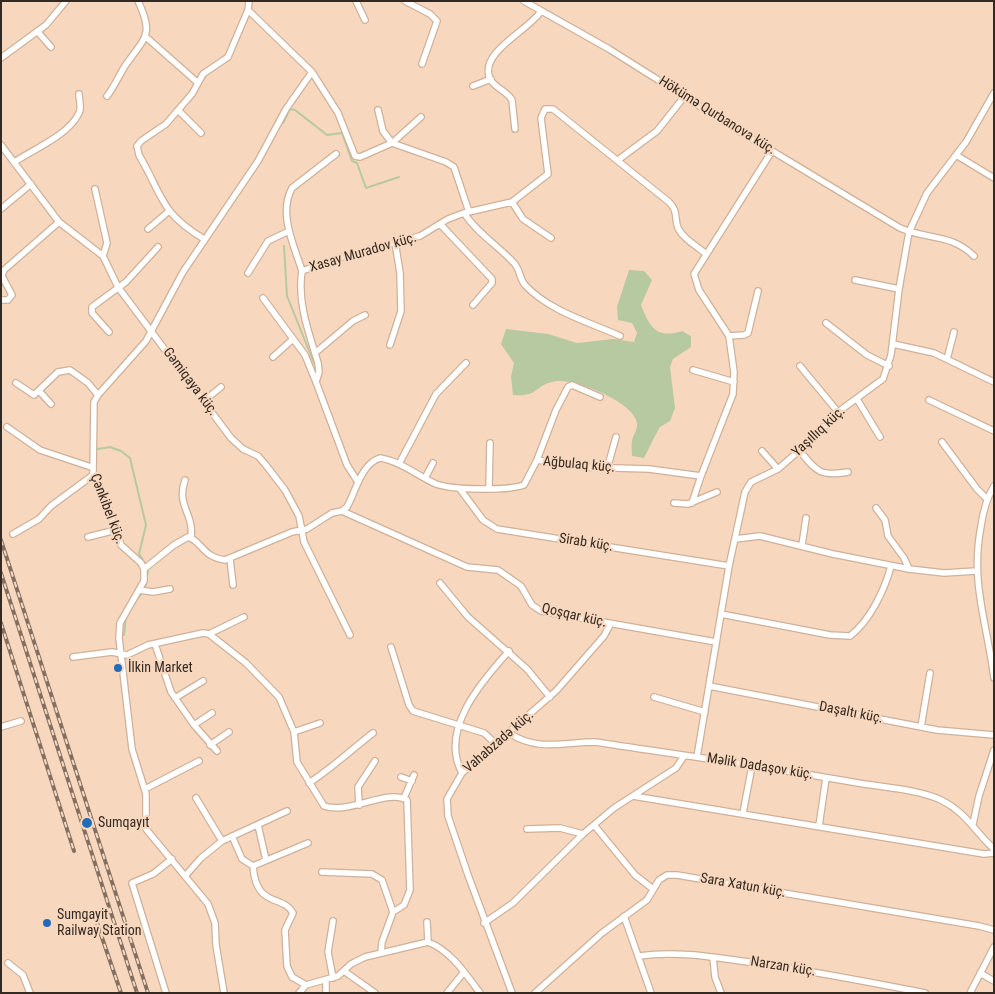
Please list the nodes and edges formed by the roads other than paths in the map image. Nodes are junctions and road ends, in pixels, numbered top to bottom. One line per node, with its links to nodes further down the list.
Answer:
1 (66, 1): 10 (street)
2 (138, 1): 11 (street)
3 (249, 1): 7 (street)
4 (356, 1): 9 (street)
5 (405, 1): 14 (street)
6 (524, 1): 8 (street, Hökümə Qurbanova küç.)
7 (248, 10): 15 (street); 17 (street)
8 (541, 11): 16 (street); 22 (street, Hökümə Qurbanova küç.)
9 (365, 20)
10 (38, 32): 12 (street); 13 (street)
11 (146, 37): 17 (street); 21 (street)
12 (51, 47)
13 (2, 56)
14 (422, 64)
15 (312, 72): 28 (street); 48 (street)
16 (491, 80): 18 (street); 26 (street)
17 (197, 82): 23 (street)
18 (473, 86)
19 (994, 92): 32 (street, Yaşıllıq küç.)
20 (79, 94): 34 (street)
21 (107, 96)
22 (684, 97): 30 (street, Hökümə Qurbanova küç.); 33 (street)
23 (178, 110): 27 (street); 40 (street)
24 (378, 110): 28 (street)
25 (421, 117): 28 (street)
26 (515, 129)
27 (202, 133)
28 (392, 143): 41 (street)
29 (2, 147): 34 (street, Gəmiqaya küç.)
30 (772, 151): 46 (street, Hökümə Qurbanova küç.); 51 (street)
31 (336, 154): 45 (street)
32 (956, 156): 35 (street); 46 (street, Yaşıllıq küç.)
33 (618, 160): 38 (street, Xasay Muradov küç.); 51 (street, Xasay Muradov küç.)
34 (16, 161): 36 (street, Gəmiqaya küç.)
35 (994, 178)
36 (31, 184): 39 (street); 42 (street, Gəmiqaya küç.)
37 (95, 189): 52 (street)
38 (512, 202): 41 (street, Xasay Muradov küç.); 47 (street)
39 (1, 209)
40 (168, 212): 44 (street); 48 (street)
41 (466, 213): 43 (street, Xasay Muradov küç.); 68 (street)
42 (59, 222): 52 (street, Gəmiqaya küç.); 61 (street)
43 (440, 224): 49 (street, Xasay Muradov küç.); 62 (street)
44 (148, 229)
45 (289, 231): 54 (street); 55 (street)
46 (910, 232): 53 (street, Hökümə Qurbanova küç.); 58 (street, Yaşıllıq küç.)
47 (551, 238)
48 (204, 239): 66 (street)
49 (395, 242): 54 (street, Xasay Muradov küç.); 72 (street)
50 (158, 247): 57 (street)
51 (706, 254): 69 (street)
52 (103, 256): 57 (street, Gəmiqaya küç.)
53 (974, 256)
54 (302, 271): 73 (street, Xasay Muradov küç.)
55 (248, 273)
56 (855, 280): 58 (street)
57 (118, 287): 65 (street); 66 (street, Gəmiqaya küç.)
58 (899, 289): 71 (street, Yaşıllıq küç.)
59 (758, 291): 69 (street)
60 (263, 298): 70 (street)
61 (1, 300)
62 (473, 305)
63 (365, 315): 73 (street)
64 (826, 323): 78 (street)
65 (109, 332)
66 (152, 332): 86 (street); 90 (street, Gəmiqaya küç.)
67 (954, 332): 75 (street)
68 (620, 336)
69 (729, 336): 82 (street)
70 (293, 339): 74 (street); 81 (street)
71 (893, 344): 75 (street); 78 (street, Yaşıllıq küç.)
72 (390, 345)
73 (315, 353): 81 (street, Xasay Muradov küç.)
74 (273, 357)
75 (947, 359): 83 (street)
76 (466, 363): 103 (street)
77 (800, 366): 92 (street)
78 (889, 366): 88 (street, Yaşıllıq küç.)
79 (693, 370): 82 (street)
80 (16, 382): 85 (street)
81 (316, 382): 112 (street, Xasay Muradov küç.)
82 (734, 382): 109 (street)
83 (994, 382)
84 (221, 387): 90 (street)
85 (40, 392): 86 (street); 91 (street)
86 (98, 395): 104 (street, Çənkibel küç.)
87 (600, 398): 101 (street)
88 (857, 398): 92 (street, Yaşıllıq küç.); 96 (street)
89 (929, 400): 94 (street)
90 (204, 401): 124 (street, Gəmiqaya küç.)
91 (51, 404)
92 (838, 412): 100 (street, Yaşıllıq küç.)
93 (7, 427): 104 (street)
94 (994, 431)
95 (616, 437): 105 (street)
96 (880, 437)
97 (942, 442): 117 (street)
98 (490, 443): 114 (street)
99 (762, 451): 106 (street)
100 (800, 451): 106 (street, Yaşıllıq küç.); 107 (street)
101 (537, 460): 105 (street, Ağbulaq küç.); 114 (street, Ağbulaq küç.)
102 (433, 463): 110 (street)
103 (399, 464): 110 (street, Ağbulaq küç.); 112 (street, Ağbulaq küç.)
104 (91, 467): 108 (street, Çənkibel küç.)
105 (607, 469): 109 (street, Ağbulaq küç.)
106 (778, 469): 128 (street, Yaşıllıq küç.)
107 (848, 472)
108 (93, 475): 123 (street, Çənkibel küç.); 125 (street)
109 (701, 476): 119 (street)
110 (425, 478): 115 (street, Ağbulaq küç.)
111 (185, 480): 127 (street)
112 (358, 482): 121 (street, Ağbulaq küç.)
113 (994, 486): 117 (street)
114 (488, 488): 115 (street, Ağbulaq küç.)
115 (460, 489): 131 (street, Sirab küç.)
116 (717, 492): 119 (street)
117 (987, 499): 135 (street)
118 (674, 503): 119 (street)
119 (692, 503)
120 (876, 508): 134 (street)
121 (342, 511): 124 (street); 142 (street, Qoşqar küç.)
122 (806, 518): 129 (street)
123 (116, 530): 126 (street); 133 (street, Çənkibel küç.)
124 (302, 531): 130 (street); 144 (street, Gəmiqaya küç.)
125 (13, 534)
126 (88, 537)
127 (191, 538): 130 (street); 133 (street)
128 (735, 539): 129 (street); 131 (street, Yaşıllıq küç.)
129 (802, 546): 132 (street)
130 (230, 559): 137 (street)
131 (729, 566): 140 (street, Yaşıllıq küç.)
132 (891, 566): 134 (street); 140 (street)
133 (144, 569): 139 (street)
134 (909, 569): 135 (street)
135 (976, 571): 152 (street)
136 (440, 583): 148 (street)
137 (233, 585)
138 (170, 589): 139 (street)
139 (139, 590): 149 (street)
140 (721, 614): 145 (street, Yaşıllıq küç.)
141 (244, 617): 143 (street)
142 (610, 625): 145 (street, Qoşqar küç.); 155 (street, Vahabzadə küç.)
143 (209, 634): 146 (street); 167 (street)
144 (350, 635)
145 (716, 642): 154 (street, Yaşıllıq küç.)
146 (155, 644): 149 (street); 157 (street)
147 (391, 647): 162 (street)
148 (509, 651): 155 (street); 162 (street)
149 (121, 653): 150 (street); 186 (street)
150 (73, 657)
151 (930, 673): 165 (street)
152 (994, 678)
153 (203, 681): 157 (street)
154 (709, 686): 158 (street, Yaşıllıq küç.); 165 (street, Daşaltı küç.)
155 (550, 697): 169 (street, Vahabzadə küç.)
156 (654, 697): 158 (street)
157 (175, 698): 163 (street)
158 (705, 712): 176 (street, Yaşıllıq küç.)
159 (212, 713): 163 (street)
160 (21, 721): 164 (street)
161 (320, 723): 167 (street)
162 (459, 725): 171 (street); 180 (street)
163 (194, 726): 172 (street)
164 (1, 727)
165 (921, 728): 170 (street, Daşaltı küç.)
166 (229, 732): 172 (street)
167 (294, 732): 185 (street)
168 (373, 733): 185 (street)
169 (509, 733): 171 (street, Vahabzadə küç.); 175 (street, Məlik Dadaşov küç.)
170 (994, 735)
171 (495, 743): 180 (street, Vahabzadə küç.)
172 (210, 745): 174 (street)
173 (994, 750): 193 (street)
174 (217, 751)
175 (684, 756): 176 (street, Məlik Dadaşov küç.); 187 (street)
176 (697, 757): 179 (street, Məlik Dadaşov küç.)
177 (199, 760): 186 (street)
178 (375, 761): 190 (street)
179 (752, 766): 183 (street, Məlik Dadaşov küç.); 192 (street)
180 (462, 773): 214 (street, Vahabzadə küç.)
181 (414, 775): 184 (street)
182 (401, 777): 184 (street)
183 (826, 778): 193 (street, Məlik Dadaşov küç.); 196 (street)
184 (412, 781): 189 (street)
185 (309, 784): 190 (street)
186 (144, 788): 204 (street)
187 (633, 796): 192 (street); 195 (street)
188 (196, 798): 200 (street)
189 (404, 798): 190 (street); 210 (street)
190 (360, 805)
191 (287, 811): 194 (street)
192 (743, 813): 196 (street)
193 (973, 824): 202 (street, Məlik Dadaşov küç.)
194 (258, 825): 199 (street); 205 (street)
195 (594, 825): 198 (street); 209 (street)
196 (819, 826): 203 (street)
197 (527, 830): 198 (street)
198 (583, 834): 214 (street)
199 (232, 836): 200 (street); 206 (street)
200 (222, 842): 208 (street)
201 (308, 843): 205 (street)
202 (994, 849)
203 (994, 853)
204 (172, 860): 208 (street); 230 (street)
205 (266, 860): 206 (street)
206 (253, 866): 228 (street)
207 (322, 872): 210 (street)
208 (186, 875): 231 (street)
209 (653, 889): 211 (street, Sara Xatun küç.); 215 (street, Sara Xatun küç.)
210 (393, 912): 218 (street)
211 (624, 916): 219 (street); 238 (street, Sara Xatun küç.)
212 (333, 921): 225 (street)
213 (427, 922): 216 (street)
214 (484, 923): 237 (street, Vahabzadə küç.)
215 (994, 930)
216 (428, 942): 218 (street); 223 (street)
217 (994, 947): 224 (street)
218 (381, 954): 222 (street)
219 (639, 956): 220 (street, Narzan küç.); 239 (street)
220 (713, 957): 240 (street); 241 (street, Narzan küç.)
221 (8, 964): 229 (street)
222 (344, 971): 225 (street); 234 (street)
223 (464, 972): 235 (street); 236 (street)
224 (980, 973): 227 (street); 242 (street)
225 (333, 978): 226 (street)
226 (326, 980): 228 (street); 233 (street)
227 (994, 981)
228 (306, 985): 232 (street)
229 (30, 993)
230 (166, 993)
231 (224, 993)
232 (299, 993)
233 (326, 993)
234 (375, 993)
235 (447, 993)
236 (480, 993)
237 (512, 993)
238 (535, 993)
239 (651, 993)
240 (722, 993)
241 (925, 993)
242 (970, 993)

